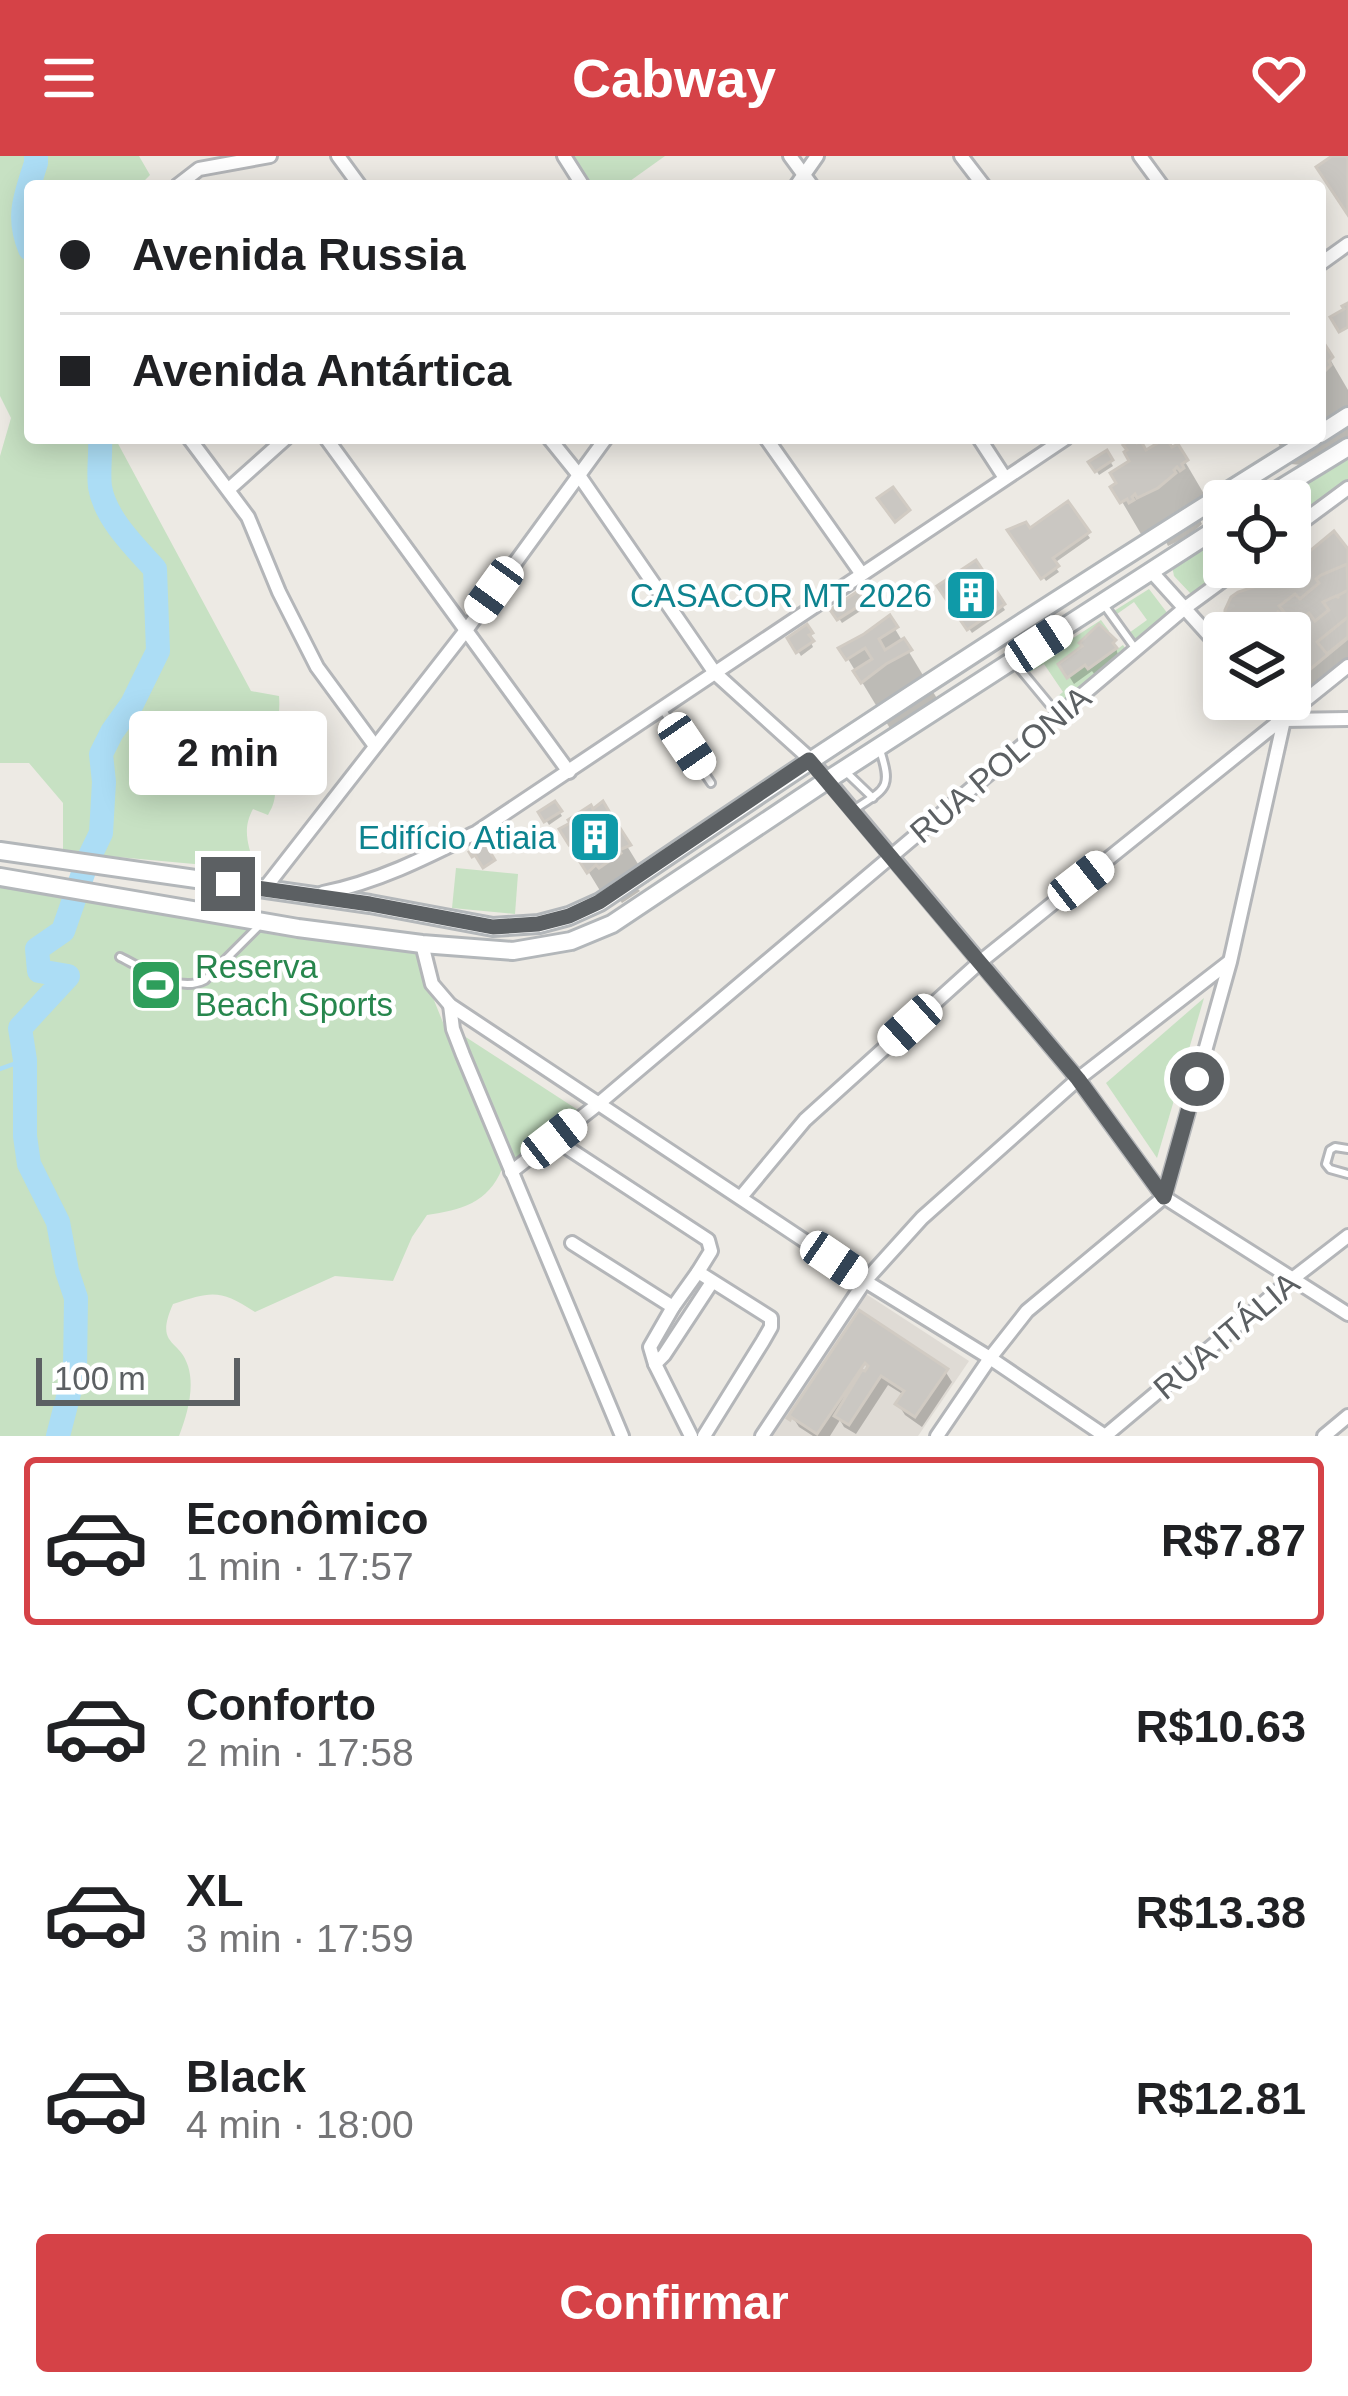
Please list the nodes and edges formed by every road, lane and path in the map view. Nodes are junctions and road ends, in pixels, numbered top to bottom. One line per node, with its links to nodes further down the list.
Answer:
1 (270, 156): 3 (street)
2 (961, 156): 4 (street)
3 (185, 180)
4 (979, 180)
5 (193, 444): 19 (street)
6 (279, 444): 19 (street)
7 (330, 444): 30 (street)
8 (554, 444): 15 (street)
9 (601, 444): 15 (street)
10 (770, 444): 23 (street)
11 (983, 444): 16 (street)
12 (1057, 444): 16 (street)
13 (1304, 444): 26 (main road)
14 (1348, 447): 17 (main road)
15 (578, 474): 30 (street); 34 (street)
16 (1005, 478): 23 (street)
17 (1295, 480)
18 (1348, 488): 20 (street)
19 (229, 489): 41 (street)
20 (1311, 515)
21 (1203, 537): 22 (main road)
22 (1150, 570): 25 (main road); 27 (street)
23 (861, 573): 34 (street)
24 (1212, 588): 27 (street, RUA POLONIA)
25 (1102, 602): 28 (main road); 31 (lane)
26 (1051, 605): 28 (main road); 43 (main road)
27 (1185, 608): 29 (street); 31 (street, RUA POLONIA)
28 (1064, 627): 32 (main road)
29 (1203, 628)
30 (466, 629): 41 (street); 45 (street)
31 (1136, 650): 51 (street, RUA POLONIA)
32 (1013, 660): 36 (lane); 42 (main road)
33 (1348, 666): 35 (street)
34 (715, 673): 37 (street); 43 (street)
35 (1311, 697)
36 (1049, 704)
37 (662, 710): 45 (street); 47 (lane)
38 (1348, 719): 40 (street)
39 (1284, 720): 59 (street); 60 (street)
40 (1311, 720)
41 (375, 746): 53 (street)
42 (879, 747): 44 (main road); 48 (lane)
43 (809, 760): 46 (street); 55 (main road)
44 (843, 770): 46 (main road); 48 (lane)
45 (568, 772): 54 (street)
46 (826, 781): 49 (street); 57 (main road)
47 (711, 783)
48 (873, 798): 49 (lane)
49 (852, 812): 51 (street)
50 (0, 851): 53 (main road)
51 (891, 856): 59 (street); 63 (street, RUA POLONIA)
52 (0, 877): 56 (main road)
53 (265, 888): 54 (main road)
54 (307, 896): 55 (main road)
55 (421, 914): 57 (main road)
56 (263, 922): 57 (main road); 58 (lane)
57 (422, 944): 61 (street)
58 (120, 957)
59 (980, 962): 62 (street); 68 (street)
60 (1230, 962): 62 (street); 69 (street)
61 (450, 1005): 63 (street); 66 (street)
62 (1078, 1079): 69 (street); 74 (street)
63 (598, 1105): 64 (street, RUA POLONIA); 68 (street)
64 (554, 1139): 66 (street, RUA POLONIA); 72 (street)
65 (1348, 1149): 67 (lane)
66 (511, 1172): 81 (street)
67 (1348, 1174)
68 (741, 1197): 74 (street)
69 (1164, 1197): 73 (street); 78 (street)
70 (1348, 1236): 73 (street, RUA ITÁLIA)
71 (572, 1243): 76 (street)
72 (698, 1272): 75 (street); 76 (street)
73 (1291, 1280): 77 (street); 86 (street, RUA ITÁLIA)
74 (866, 1281): 78 (street); 84 (street)
75 (712, 1282): 79 (street); 83 (street)
76 (673, 1307): 79 (street)
77 (1348, 1314)
78 (990, 1358): 85 (street); 86 (street)
79 (655, 1364): 82 (street)
80 (1348, 1416): 87 (street)
81 (622, 1436)
82 (691, 1436)
83 (704, 1436)
84 (762, 1436)
85 (937, 1436)
86 (1105, 1436)
87 (1324, 1436)

